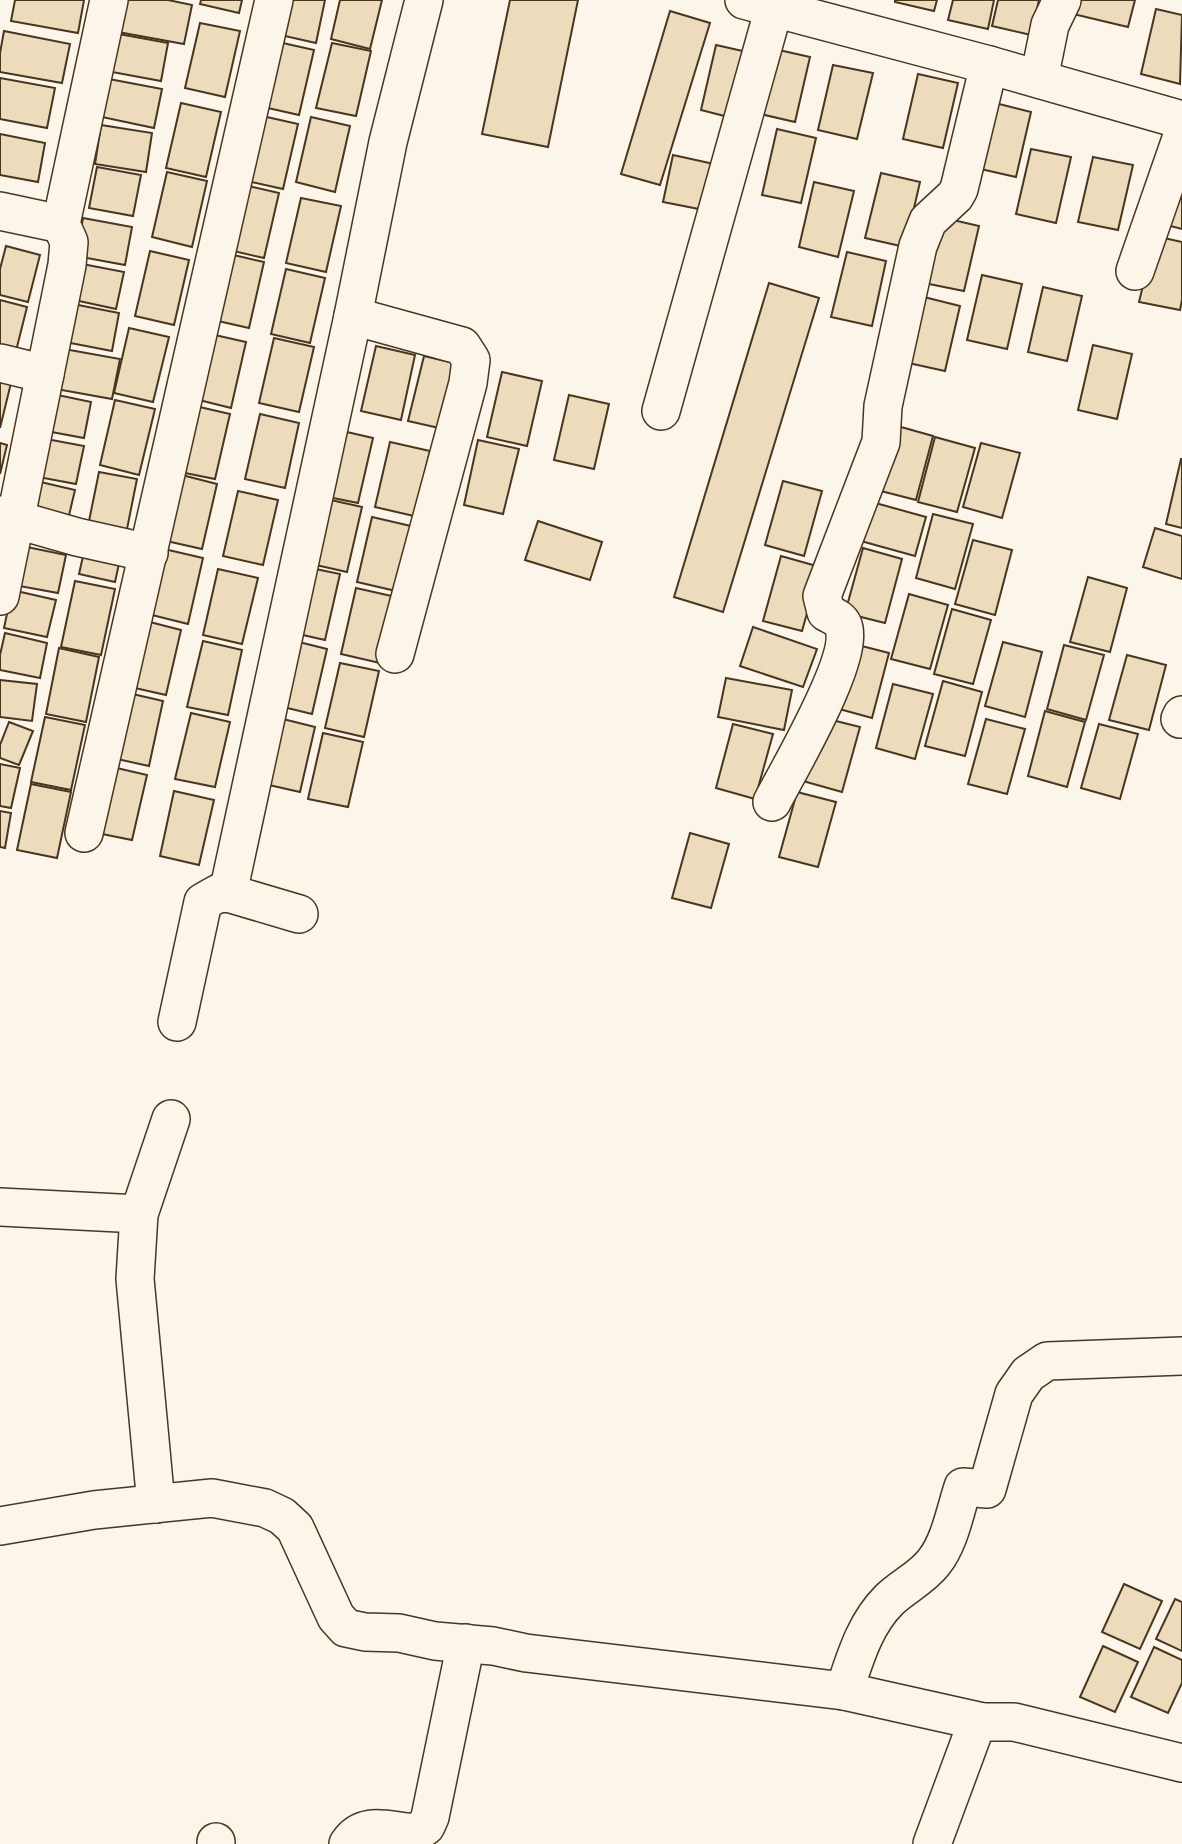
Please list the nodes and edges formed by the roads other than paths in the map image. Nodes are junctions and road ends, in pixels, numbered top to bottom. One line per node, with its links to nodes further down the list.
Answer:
1 (108, 0): 11 (street)
2 (274, 0): 18 (street)
3 (424, 0): 13 (street)
4 (1062, 0): 7 (street)
5 (759, 4): 6 (street); 16 (street)
6 (989, 65): 7 (street); 21 (street)
7 (1039, 79): 8 (street)
8 (1182, 121)
9 (1182, 136): 12 (street)
10 (0, 211): 11 (street)
11 (61, 224): 15 (street)
12 (1135, 271)
13 (353, 316): 20 (street); 23 (street)
14 (0, 363): 15 (street)
15 (44, 374): 17 (street)
16 (661, 411)
17 (8, 517): 18 (street); 19 (street)
18 (149, 553): 22 (street)
19 (0, 596)
20 (395, 654)
21 (772, 802)
22 (84, 833)
23 (228, 893): 24 (street); 25 (street)
24 (299, 914)
25 (177, 1022)
26 (171, 1119): 28 (street)
27 (0, 1207): 28 (street)
28 (139, 1214): 30 (street)
29 (1182, 1356): 33 (street)
30 (156, 1504): 31 (street); 32 (street)
31 (0, 1526)
32 (466, 1643): 33 (street); 36 (street)
33 (844, 1691): 34 (street)
34 (983, 1721): 35 (street); 37 (street)
35 (1182, 1763)
36 (348, 1844)
37 (932, 1844)

